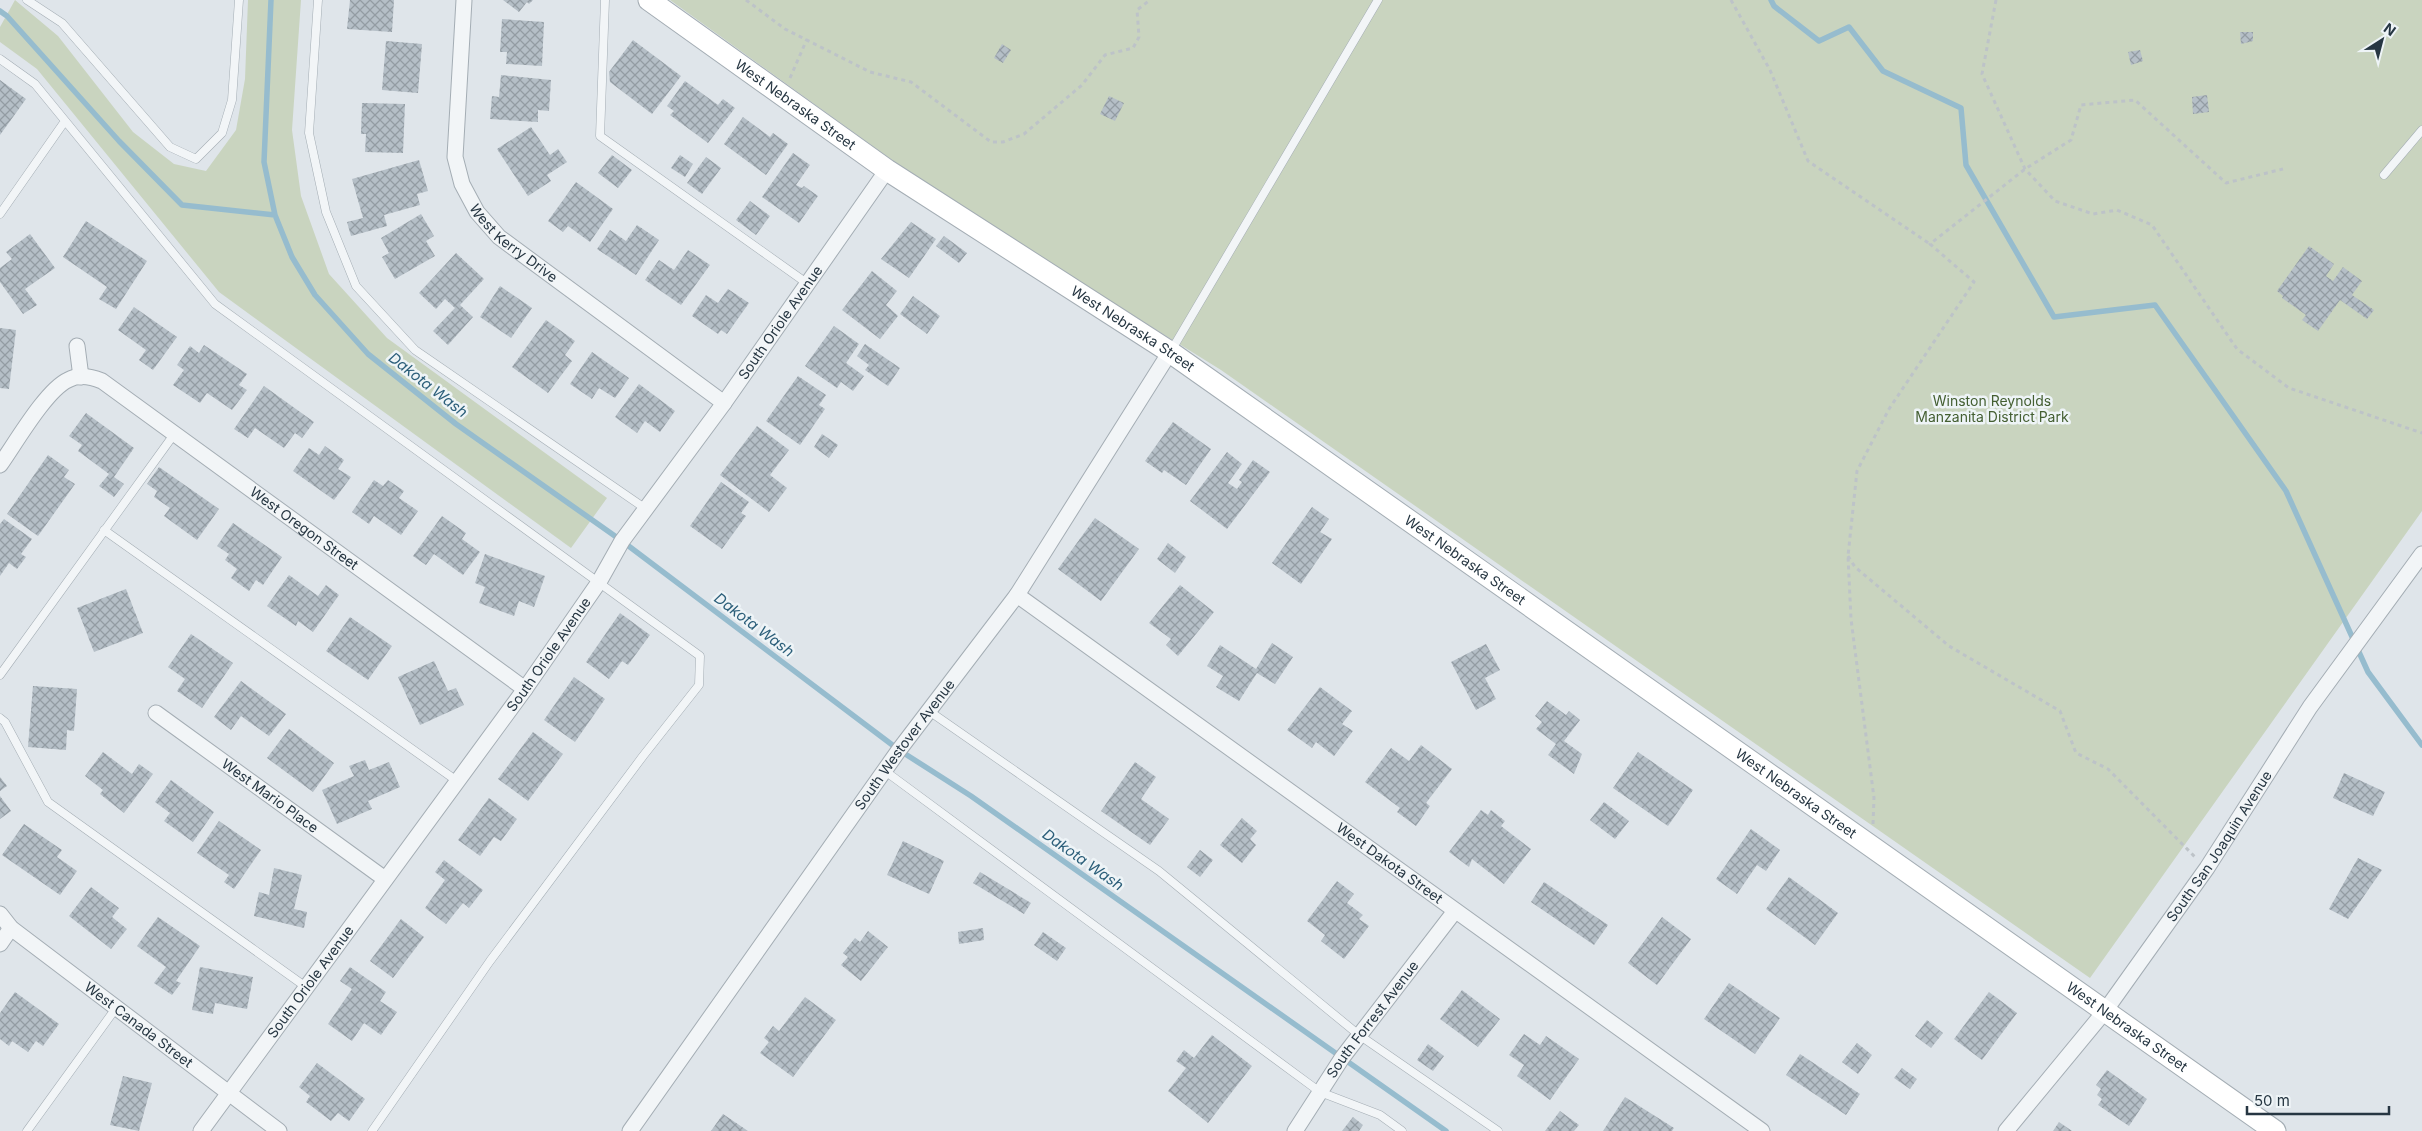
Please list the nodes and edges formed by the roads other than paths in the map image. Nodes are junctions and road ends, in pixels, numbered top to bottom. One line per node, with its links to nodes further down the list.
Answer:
1 (27, 0): 2 (lane)
2 (239, 0)
3 (318, 0): 21 (lane)
4 (464, 0): 18 (street, West Kerry Drive)
5 (605, 0): 14 (lane)
6 (649, 0): 11 (street, West Nebraska Street)
7 (1378, 0): 16 (lane)
8 (0, 59): 9 (lane)
9 (65, 122): 13 (lane); 24 (lane)
10 (2422, 130): 12 (lane)
11 (887, 170): 14 (street, South Oriole Avenue); 16 (street, West Nebraska Street)
12 (2384, 175)
13 (0, 214)
14 (808, 284): 18 (street, South Oriole Avenue)
15 (77, 346): 17 (street)
16 (1170, 352): 25 (street, South Westover Avenue); 40 (street, West Nebraska Street)
17 (81, 377): 19 (street, West Oregon Street); 20 (street)
18 (724, 403): 21 (street, South Oriole Avenue)
19 (175, 433): 22 (lane); 27 (street, West Oregon Street)
20 (0, 465)
21 (646, 509): 24 (street, South Oriole Avenue)
22 (104, 530): 26 (lane); 32 (lane)
23 (2422, 554): 40 (street, South San Joaquin Avenue)
24 (599, 582): 27 (street, South Oriole Avenue); 47 (lane)
25 (1017, 595): 28 (street, South Westover Avenue); 34 (street, West Dakota Street)
26 (0, 675)
27 (525, 689): 32 (street, South Oriole Avenue)
28 (929, 710): 31 (street, South Westover Avenue); 41 (lane)
29 (156, 713): 33 (street, West Mario Place)
30 (0, 718): 38 (lane)
31 (884, 771): 42 (lane); 48 (street, South Westover Avenue)
32 (457, 781): 33 (street, South Oriole Avenue)
33 (385, 880): 38 (street, South Oriole Avenue)
34 (1455, 911): 41 (street, South Forrest Avenue); 52 (street, West Dakota Street)
35 (0, 914): 36 (street, West Canada Street)
36 (11, 928): 37 (street); 39 (street, West Canada Street)
37 (0, 944)
38 (306, 987): 43 (street, South Oriole Avenue)
39 (116, 1008): 43 (street, West Canada Street); 44 (lane)
40 (2105, 1011): 53 (street, South San Joaquin Avenue); 54 (street, West Nebraska Street)
41 (1359, 1035): 42 (street, South Forrest Avenue); 51 (lane)
42 (1320, 1092): 49 (street, South Forrest Avenue); 50 (lane)
43 (228, 1093): 45 (street, South Oriole Avenue); 46 (street, West Canada Street)
44 (27, 1131)
45 (201, 1131)
46 (279, 1131)
47 (372, 1131)
48 (630, 1131)
49 (1295, 1131)
50 (1402, 1131)
51 (1498, 1131)
52 (1762, 1131)
53 (2006, 1131)
54 (2275, 1131)

